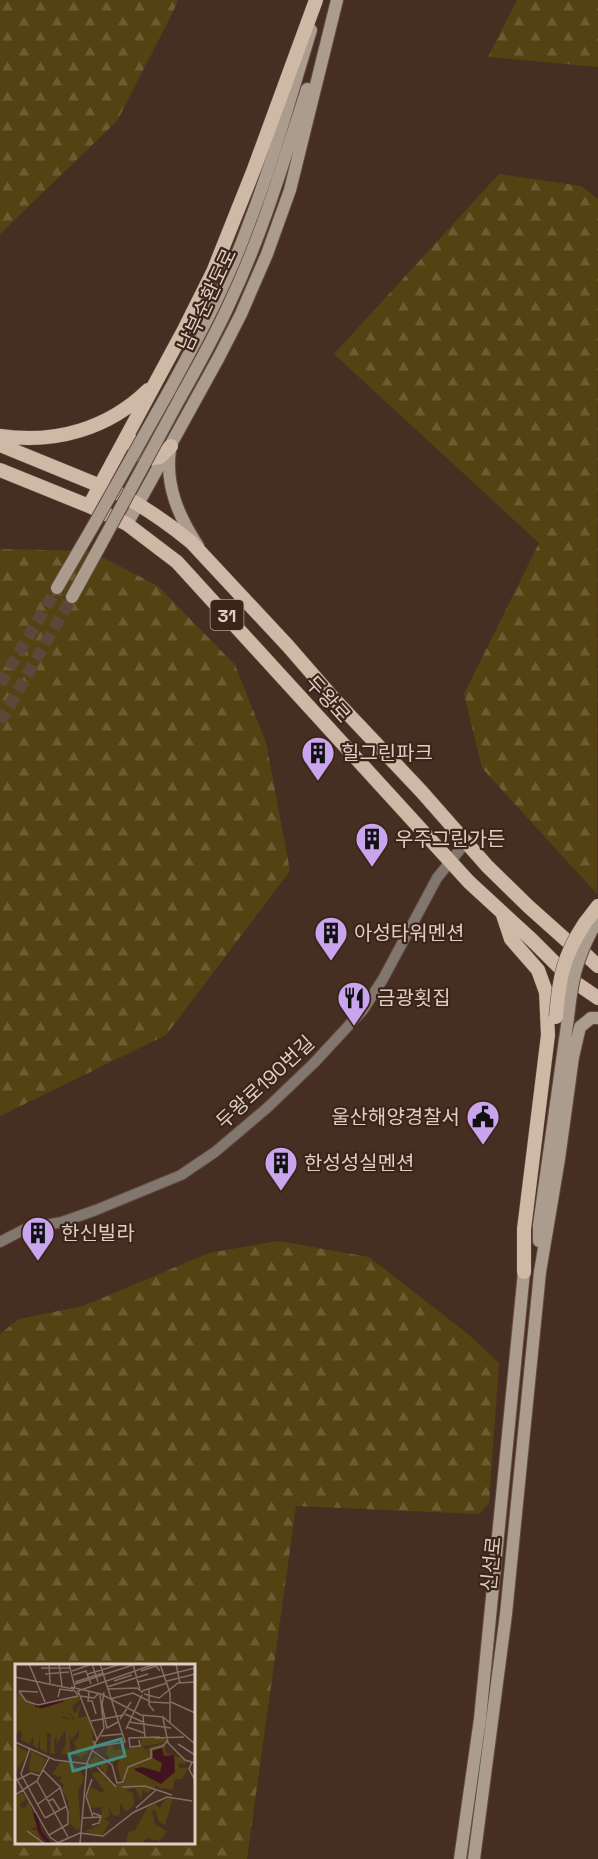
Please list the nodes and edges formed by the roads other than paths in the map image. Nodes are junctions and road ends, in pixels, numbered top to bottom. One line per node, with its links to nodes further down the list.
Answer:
1 (318, 0): 3 (main road); 14 (main road, 남부순환도로, bridge)
2 (335, 0): 7 (main road); 15 (main road, 남부순환도로, bridge)
3 (159, 377): 4 (main road); 5 (main road)
4 (133, 426): 7 (main road); 9 (main road)
5 (0, 436)
6 (0, 445): 9 (main road, 두왕로)
7 (171, 446): 10 (main road); 13 (main road)
8 (0, 470): 11 (main road, 두왕로 / 31)
9 (100, 486): 10 (main road, 두왕로); 11 (main road)
10 (138, 504): 12 (main road); 13 (main road, 두왕로)
11 (89, 506): 12 (main road, 두왕로 / 31)
12 (127, 524): 17 (main road, 두왕로 / 31)
13 (208, 559): 16 (main road, 두왕로)
14 (57, 588)
15 (72, 597)
16 (466, 842): 17 (street, 두왕로190번길); 21 (main road, 두왕로)
17 (450, 861): 19 (main road, 두왕로 / 31); 25 (street, 두왕로190번길)
18 (598, 906): 20 (main road)
19 (502, 913): 22 (main road, 두왕로 / 31); 26 (main road)
20 (592, 925): 23 (main road, bridge)
21 (598, 966)
22 (598, 998)
23 (562, 1017): 26 (main road); 27 (main road)
24 (598, 1018): 27 (main road)
25 (0, 1242)
26 (524, 1272): 28 (main road, 신선로)
27 (540, 1272): 29 (main road, 신선로)
28 (460, 1859)
29 (474, 1859)

